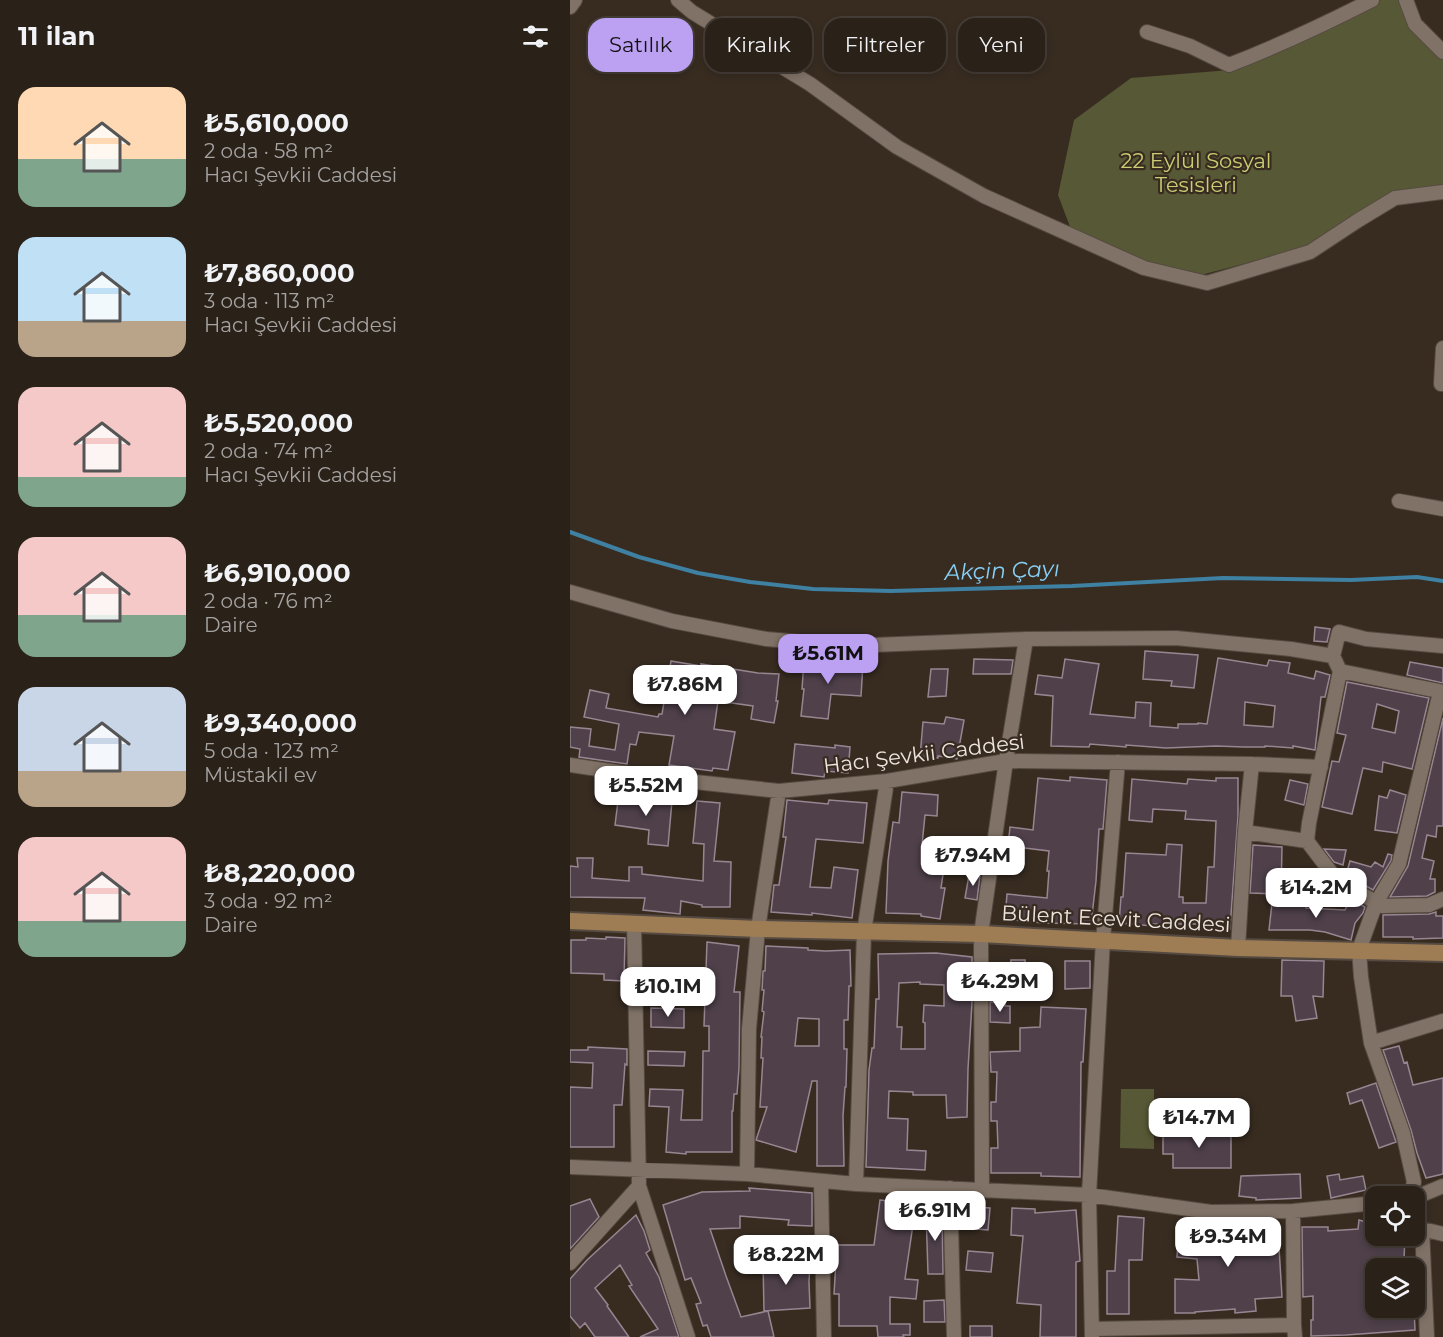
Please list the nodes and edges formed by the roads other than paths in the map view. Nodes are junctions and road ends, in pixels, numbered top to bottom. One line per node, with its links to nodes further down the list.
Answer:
1 (575, 0): 5 (street)
2 (678, 0): 8 (street)
3 (1372, 0): 6 (street)
4 (1406, 0): 7 (street)
5 (570, 7)
6 (1147, 32)
7 (1443, 52)
8 (1443, 192)
9 (1443, 348): 10 (street)
10 (1443, 384)
11 (1399, 501): 12 (street)
12 (1443, 509)
13 (570, 592): 14 (street)
14 (1026, 639): 16 (street); 19 (street)
15 (1443, 646): 16 (street)
16 (1333, 656): 17 (street)
17 (1340, 671): 18 (street); 23 (street)
18 (1441, 692): 29 (street)
19 (1006, 761): 20 (street, Hacı Şevkii Caddesi); 24 (street, Hacı Şevkii Caddesi); 34 (street)
20 (1118, 762): 21 (street, Hacı Şevkii Caddesi); 35 (street)
21 (1252, 764): 23 (street, Hacı Şevkii Caddesi); 26 (street)
22 (570, 765): 25 (street, Hacı Şevkii Caddesi)
23 (1321, 767): 27 (street)
24 (887, 782): 25 (street, Hacı Şevkii Caddesi); 33 (street)
25 (779, 791): 32 (street)
26 (1245, 832): 27 (street); 36 (street)
27 (1307, 841): 29 (street)
28 (1443, 899): 29 (street)
29 (1376, 903): 37 (street)
30 (570, 921): 31 (main road, Bülent Ecevit Caddesi)
31 (634, 923): 32 (main road, Bülent Ecevit Caddesi); 42 (street)
32 (758, 929): 33 (main road, Bülent Ecevit Caddesi); 43 (street)
33 (864, 932): 34 (main road, Bülent Ecevit Caddesi); 45 (street)
34 (981, 934): 35 (main road, Bülent Ecevit Caddesi); 50 (street)
35 (1102, 940): 36 (main road, Bülent Ecevit Caddesi); 52 (street)
36 (1238, 948): 37 (main road, Bülent Ecevit Caddesi)
37 (1359, 951): 38 (main road, Bülent Ecevit Caddesi); 40 (street)
38 (1443, 953)
39 (1443, 1021): 40 (street)
40 (1371, 1043): 47 (street)
41 (570, 1167): 42 (street)
42 (639, 1169): 43 (street); 46 (street)
43 (747, 1174): 44 (street)
44 (821, 1180): 45 (street); 62 (street)
45 (856, 1184): 49 (street)
46 (639, 1186): 58 (street); 61 (street)
47 (1413, 1186)
48 (1443, 1186): 51 (street)
49 (950, 1188): 50 (street); 63 (street)
50 (982, 1191): 52 (street)
51 (1425, 1193)
52 (1089, 1195): 54 (street); 60 (street)
53 (1365, 1204): 54 (street)
54 (1293, 1210): 59 (street)
55 (1425, 1230): 56 (street)
56 (1443, 1233)
57 (1423, 1246): 64 (street)
58 (570, 1263)
59 (1294, 1331): 60 (street)
60 (1092, 1333)
61 (688, 1337)
62 (824, 1337)
63 (954, 1337)
64 (1427, 1337)

